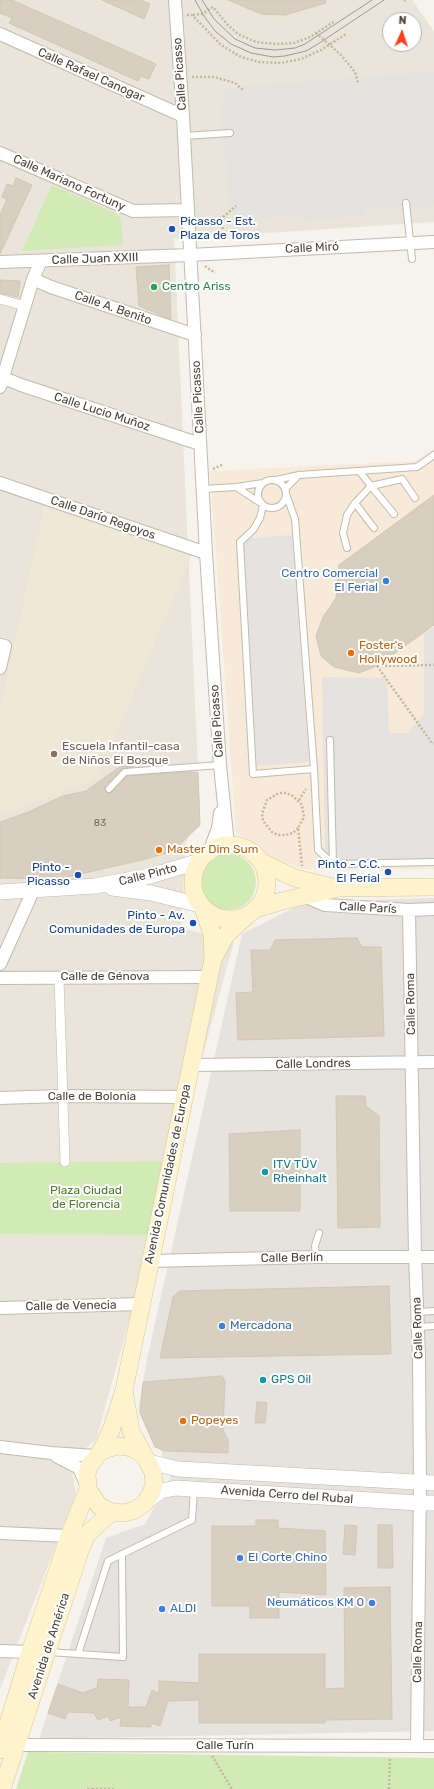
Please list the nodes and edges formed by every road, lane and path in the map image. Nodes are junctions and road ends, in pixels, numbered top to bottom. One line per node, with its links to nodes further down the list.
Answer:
1 (174, 0): 2 (street, Calle Picasso)
2 (176, 15): 3 (path); 9 (street, Calle Picasso)
3 (192, 15): 5 (path); 8 (path)
4 (335, 21): 5 (path)
5 (316, 33): 8 (path)
6 (0, 34): 12 (street, Calle Rafael Canogar)
7 (346, 34): 8 (path)
8 (329, 45): 10 (path)
9 (180, 77): 11 (path); 12 (street, Calle Picasso)
10 (358, 82)
11 (244, 91)
12 (183, 116): 14 (street, Calle Picasso)
13 (230, 133): 14 (lane)
14 (184, 136): 18 (street, Calle Picasso)
15 (2, 158): 18 (street, Calle Mariano Fortuny)
16 (406, 203): 20 (lane)
17 (236, 206): 21 (path)
18 (187, 210): 22 (street, Calle Picasso)
19 (434, 242): 20 (street, Calle Miró)
20 (411, 243): 21 (street, Calle Miró); 23 (lane)
21 (223, 253): 22 (street, Calle Miró)
22 (190, 255): 24 (street, Calle Juan XXIII); 29 (street, Calle Picasso)
23 (412, 259)
24 (41, 261): 25 (street, Calle Juan XXIII); 26 (street)
25 (0, 262)
26 (33, 279): 28 (street); 29 (street, Calle A. Benito)
27 (0, 299): 28 (street)
28 (25, 306): 30 (street)
29 (195, 335): 31 (street, Calle Picasso)
30 (2, 382): 31 (street, Calle Lucio Muñoz)
31 (200, 444): 40 (street, Calle Picasso)
32 (434, 455): 33 (lane)
33 (360, 472): 34 (lane); 38 (lane)
34 (299, 475): 35 (lane); 41 (lane)
35 (276, 480): 37 (lane); 41 (lane)
36 (0, 483): 48 (street, Calle Darío Regoyos)
37 (263, 483): 39 (lane); 44 (lane)
38 (372, 486): 42 (lane); 43 (lane); 45 (lane)
39 (236, 487): 40 (lane); 44 (lane)
40 (203, 489): 48 (street, Calle Picasso)
41 (286, 491): 44 (lane); 55 (lane)
42 (416, 498)
43 (355, 503): 46 (lane); 47 (lane)
44 (261, 504): 55 (lane)
45 (394, 514)
46 (374, 528)
47 (347, 548)
48 (206, 553): 54 (street, Calle Picasso)
49 (2, 645): 51 (street)
50 (434, 665): 53 (path)
51 (0, 668)
52 (330, 740): 63 (lane)
53 (434, 743)
54 (220, 765): 56 (lane); 57 (street, Calle Picasso)
55 (314, 769): 63 (lane)
56 (109, 789)
57 (222, 794): 59 (street, Calle Picasso); 60 (street, Calle Picasso)
58 (298, 828): 58 (path); 66 (path)
59 (228, 845): 60 (main road); 61 (main road)
60 (204, 856): 64 (street, Calle Pinto); 69 (main road)
61 (261, 862): 66 (main road); 72 (main road)
62 (434, 862): 63 (lane)
63 (333, 864)
64 (95, 886): 67 (street, Calle Pinto); 69 (street, Calle Pinto)
65 (434, 887): 66 (main road)
66 (304, 888): 71 (street, Calle París); 72 (main road)
67 (33, 891): 68 (street, Calle Pinto); 74 (street)
68 (0, 892)
69 (202, 906): 72 (main road); 73 (main road, Avenida Comunidades de Europa)
70 (434, 909): 71 (street, Calle París)
71 (409, 910): 78 (street, Calle Roma)
72 (252, 912): 73 (main road, Avenida Comunidades de Europa)
73 (213, 959): 75 (main road, Avenida Comunidades de Europa)
74 (0, 964)
75 (210, 977): 77 (street, Calle de Génova); 80 (main road, Avenida Comunidades de Europa)
76 (0, 978): 77 (street, Calle de Génova)
77 (59, 978): 81 (street)
78 (412, 1062): 79 (street, Calle Londres); 80 (street, Calle Londres); 88 (street, Calle Roma)
79 (434, 1062)
80 (191, 1065): 82 (main road, Avenida Comunidades de Europa)
81 (62, 1096): 82 (street, Calle de Bolonia); 83 (street, Calle de Bolonia); 84 (street)
82 (184, 1097): 89 (main road, Avenida Comunidades de Europa)
83 (0, 1098)
84 (65, 1162)
85 (319, 1233): 86 (lane)
86 (316, 1257): 88 (street, Calle Berlín); 89 (street, Calle Berlín)
87 (434, 1257): 88 (street, Calle Berlín)
88 (415, 1258): 93 (street, Calle Roma)
89 (150, 1261): 90 (main road, Avenida Comunidades de Europa)
90 (141, 1304): 91 (street, Calle de Venecia); 96 (main road, Avenida Comunidades de Europa)
91 (0, 1308)
92 (434, 1311): 93 (lane)
93 (417, 1312): 95 (street, Calle Roma)
94 (434, 1326): 95 (lane)
95 (418, 1327): 101 (street, Calle Roma)
96 (124, 1390): 99 (main road); 100 (main road)
97 (0, 1447): 98 (street)
98 (51, 1453): 99 (street); 102 (street)
99 (98, 1454): 100 (main road); 102 (main road)
100 (147, 1460): 101 (street, Avenida Cerro del Rubal); 104 (main road)
101 (427, 1483): 105 (street, Calle Roma)
102 (87, 1488): 106 (main road); 108 (main road, Avenida de América)
103 (194, 1489): 104 (street, Avenida Cerro del Rubal); 105 (street, Avenida Cerro del Rubal); 109 (lane)
104 (145, 1503): 106 (main road)
105 (427, 1503): 117 (street, Calle Roma)
106 (112, 1512): 112 (main road, Avenida de América)
107 (0, 1533): 108 (street)
108 (69, 1536): 111 (main road, Avenida de América)
109 (122, 1554): 113 (lane); 113 (lane)
110 (0, 1651): 111 (street)
111 (30, 1652): 119 (main road, Avenida de América)
112 (47, 1652): 113 (lane); 114 (main road, Avenida de América)
113 (78, 1654)
114 (17, 1745): 115 (street, Calle Turín); 120 (main road, Avenida de América)
115 (206, 1746): 116 (street, Calle Turín); 125 (path)
116 (390, 1746): 117 (street, Calle Turín); 126 (path)
117 (417, 1746): 118 (street, Calle Turín)
118 (434, 1746)
119 (0, 1750)
120 (2, 1789)
121 (86, 1789): 122 (path)
122 (92, 1789): 123 (path)
123 (108, 1789): 124 (path)
124 (115, 1789)
125 (232, 1789)
126 (389, 1789)

